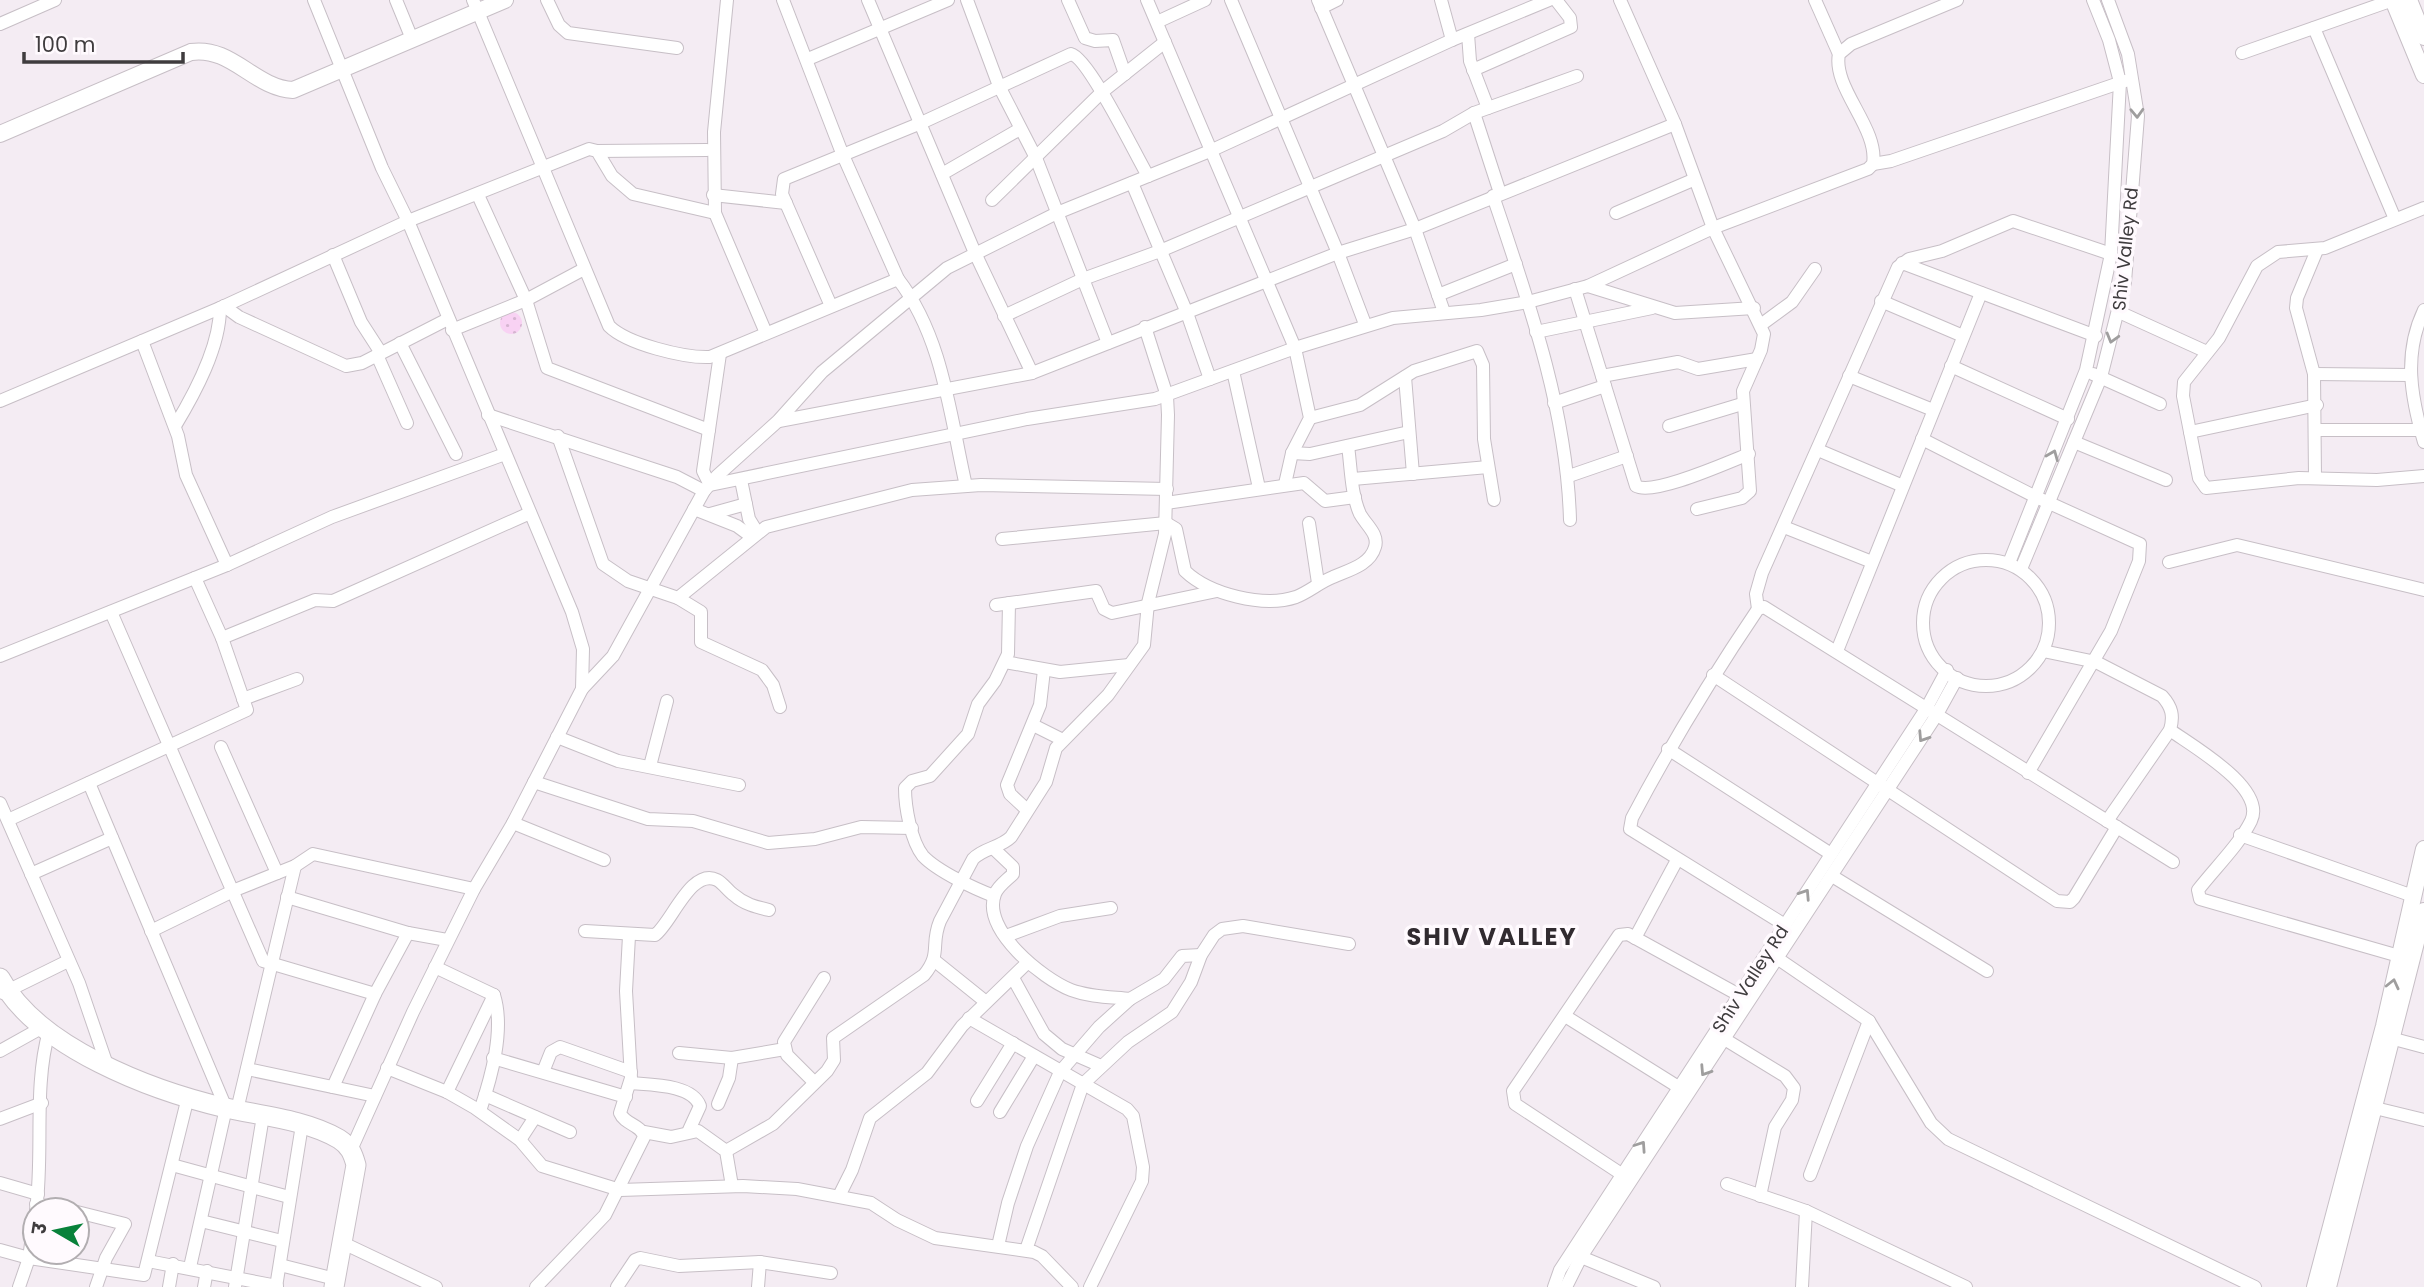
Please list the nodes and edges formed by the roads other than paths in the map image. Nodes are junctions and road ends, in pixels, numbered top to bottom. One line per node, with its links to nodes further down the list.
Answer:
1 (55, 0): 29 (street)
2 (314, 0): 41 (street)
3 (396, 0): 34 (street)
4 (505, 0): 27 (street)
5 (547, 0): 37 (street)
6 (727, 0): 73 (street)
7 (783, 0): 40 (street)
8 (868, 0): 30 (street)
9 (948, 0): 30 (street)
10 (967, 0): 48 (street)
11 (1068, 0): 43 (street)
12 (1147, 0): 28 (street)
13 (1205, 0): 28 (street)
14 (1231, 0): 53 (street)
15 (1338, 0): 25 (street)
16 (1441, 0): 35 (street)
17 (1549, 0): 32 (street)
18 (1556, 0): 42 (street)
19 (1620, 0): 55 (street)
20 (1815, 0): 39 (street)
21 (1957, 0): 39 (street)
22 (2093, 0): 47 (street, Shiv Valley Rd)
23 (2108, 0): 46 (street, Shiv Valley Rd)
24 (2393, 0): 31 (street); 44 (street)
25 (1320, 4): 49 (street)
26 (2415, 4): 33 (street)
27 (476, 6): 34 (street); 65 (street)
28 (1157, 22): 36 (street)
29 (0, 24)
30 (881, 28): 40 (street); 54 (street)
31 (2314, 28): 38 (street); 81 (street)
32 (1468, 34): 35 (street); 42 (street)
33 (2424, 37)
34 (412, 39): 41 (street)
35 (1452, 40): 49 (street)
36 (1165, 41): 43 (street); 60 (street)
37 (677, 48)
38 (2242, 53)
39 (1839, 54): 64 (street)
40 (808, 59): 61 (street)
41 (341, 66): 57 (street); 82 (street)
42 (1474, 70): 51 (street)
43 (1125, 74): 50 (street)
44 (2424, 75)
45 (1577, 76): 51 (street)
46 (2134, 78): 47 (street); 111 (street, Shiv Valley Rd, one-way to 111)
47 (2120, 82): 64 (street); 89 (street, Shiv Valley Rd)
48 (999, 86): 50 (street); 54 (street); 56 (street)
49 (1353, 87): 53 (street); 62 (street)
50 (1102, 92): 63 (street); 67 (street)
51 (1488, 108): 52 (street)
52 (1474, 113): 62 (street); 71 (street)
53 (1282, 118): 60 (street); 70 (street)
54 (921, 123): 61 (street); 66 (street)
55 (1675, 124): 68 (street); 71 (street)
56 (1020, 129): 63 (street); 66 (street)
57 (0, 134)
58 (707, 150): 59 (street)
59 (597, 151): 65 (street); 77 (street)
60 (1210, 152): 67 (street); 80 (street)
61 (842, 153): 75 (street); 95 (street)
62 (1385, 155): 70 (street); 84 (street)
63 (1036, 158): 74 (street); 78 (street)
64 (1873, 164): 83 (street)
65 (544, 170): 72 (street); 94 (street)
66 (942, 174): 87 (street)
67 (1147, 176): 69 (street)
68 (1693, 180): 79 (street); 83 (street)
69 (1132, 183): 78 (street); 86 (street)
70 (1310, 186): 80 (street); 88 (street)
71 (1497, 194): 84 (street); 92 (street)
72 (478, 195): 82 (street); 102 (street)
73 (713, 195): 75 (street); 77 (street)
74 (992, 200)
75 (786, 203): 105 (street)
76 (2424, 208): 81 (street)
77 (715, 212): 120 (street)
78 (1057, 213): 87 (street); 96 (street)
79 (1616, 213)
80 (1239, 217): 86 (street); 97 (street)
81 (2395, 219): 85 (street)
82 (408, 221): 90 (street); 117 (street)
83 (1713, 228): 98 (street); 108 (street)
84 (1415, 229): 88 (street); 100 (street)
85 (2317, 250): 127 (street); 135 (street)
86 (1160, 251): 96 (street); 112 (street)
87 (975, 253): 101 (street); 113 (street)
88 (1338, 253): 97 (street); 115 (street)
89 (2111, 254): 91 (street); 122 (street, Shiv Valley Rd)
90 (333, 255): 106 (street); 128 (street)
91 (1902, 263): 99 (street); 103 (street)
92 (1516, 264): 100 (street); 104 (street)
93 (1815, 268): 116 (street)
94 (584, 269): 102 (street); 129 (street)
95 (898, 279): 101 (street); 105 (street)
96 (1083, 279): 113 (street); 125 (street)
97 (1268, 282): 112 (street); 126 (street)
98 (1581, 288): 104 (street); 107 (street); 114 (street)
99 (1981, 293): 121 (street); 122 (street)
100 (1438, 295): 110 (street)
101 (912, 296): 142 (street); 153 (street)
102 (526, 300): 117 (street); 157 (street)
103 (1881, 301): 121 (street); 137 (street)
104 (1528, 302): 110 (street); 119 (street)
105 (831, 306): 120 (street)
106 (222, 307): 123 (street); 128 (street); 155 (street)
107 (1653, 307): 108 (street); 114 (street)
108 (1754, 308): 116 (street)
109 (2424, 310): 136 (street)
110 (1444, 312): 115 (street)
111 (2119, 312): 127 (street); 139 (street, Shiv Valley Rd, one-way to 139)
112 (1187, 313): 118 (street); 140 (street)
113 (1004, 316): 134 (street)
114 (1587, 323): 119 (street); 141 (street)
115 (1365, 324): 126 (street)
116 (1762, 324): 130 (street)
117 (450, 325): 124 (street); 150 (street)
118 (1145, 327): 125 (street); 143 (street)
119 (1536, 332): 145 (street)
120 (766, 333): 129 (street)
121 (1963, 336): 131 (street)
122 (2096, 336): 132 (street, Shiv Valley Rd)
123 (142, 341): 144 (street); 155 (street)
124 (400, 343): 128 (street); 169 (street)
125 (1108, 343): 134 (street)
126 (1295, 348): 133 (street); 151 (street)
127 (2207, 352): 160 (street)
128 (379, 354): 154 (street)
129 (720, 354): 157 (street)
130 (1757, 359): 141 (street); 146 (street)
131 (1951, 366): 149 (street); 152 (street)
132 (2086, 370): 139 (street); 152 (street, Shiv Valley Rd)
133 (1233, 371): 140 (street); 185 (street)
134 (1032, 373): 142 (street)
135 (2314, 374): 136 (street); 148 (street)
136 (2410, 375): 163 (street)
137 (1849, 376): 149 (street); 167 (street)
138 (1405, 377): 151 (street); 159 (street); 173 (street)
139 (2101, 377): 147 (street); 165 (street, Shiv Valley Rd)
140 (1210, 379): 143 (street)
141 (1604, 381): 145 (street); 172 (street)
142 (945, 388): 153 (street); 161 (street)
143 (1167, 396): 161 (street); 186 (street)
144 (0, 401)
145 (1554, 403): 176 (street)
146 (1742, 404): 156 (street); 171 (street)
147 (2160, 404)
148 (2317, 405): 158 (street); 160 (street)
149 (1933, 410): 164 (street)
150 (488, 415): 162 (street); 170 (street)
151 (1310, 418): 168 (street)
152 (2068, 419): 188 (street, Shiv Valley Rd, one-way to 152)
153 (778, 421): 184 (street)
154 (407, 423)
155 (175, 426): 205 (street)
156 (1669, 426)
157 (709, 429): 184 (street)
158 (2317, 430): 163 (street); 177 (street)
159 (1409, 432): 166 (street); 174 (street)
160 (2190, 432): 177 (street)
161 (954, 434): 179 (street); 182 (street)
162 (558, 436): 184 (street); 209 (street)
163 (2422, 436)
164 (1922, 439): 183 (street); 188 (street)
165 (2074, 442): 180 (street); 191 (street, Shiv Valley Rd)
166 (1348, 446): 168 (street); 178 (street)
167 (1818, 450): 183 (street); 200 (street)
168 (1292, 453): 181 (street)
169 (456, 454)
170 (505, 454): 195 (street); 205 (street)
171 (1749, 454): 172 (street); 194 (street)
172 (1627, 456): 176 (street)
173 (1488, 467): 174 (street); 189 (street)
174 (1413, 474): 178 (street)
175 (2424, 475): 177 (street)
176 (1569, 476): 197 (street)
177 (2315, 478)
178 (1353, 479): 187 (street)
179 (741, 480): 184 (street); 192 (street)
180 (2166, 480)
181 (1285, 484): 185 (street); 187 (street)
182 (966, 486): 186 (street); 201 (street)
183 (1903, 486): 203 (street)
184 (707, 488): 193 (street)
185 (1259, 488): 190 (street)
186 (1167, 489): 190 (street)
187 (1355, 497): 208 (street)
188 (2036, 497): 191 (street); 206 (street, Shiv Valley Rd)
189 (1494, 499)
190 (1166, 503): 198 (street)
191 (2049, 503): 206 (street, Shiv Valley Rd); 221 (street)
192 (746, 504): 196 (street); 201 (street)
193 (694, 509): 196 (street); 209 (street)
194 (1697, 509)
195 (530, 513): 216 (street); 227 (street)
196 (710, 513): 201 (street)
197 (1570, 520)
198 (1166, 523): 202 (street); 211 (street); 213 (street)
199 (1309, 523): 208 (street)
200 (1784, 527): 203 (street); 214 (street)
201 (755, 535): 212 (street)
202 (1002, 539)
203 (1872, 562): 218 (street)
204 (2169, 562): 210 (street)
205 (227, 565): 207 (street)
206 (2015, 566): 217 (street); 224 (street)
207 (195, 578): 215 (street); 216 (street)
208 (1318, 583): 211 (street)
209 (652, 589): 212 (street); 227 (street)
210 (2424, 590)
211 (1217, 592): 213 (street)
212 (678, 598): 230 (street)
213 (1148, 604): 220 (street); 222 (street)
214 (1758, 610): 218 (street); 225 (street)
215 (111, 612): 219 (street); 236 (street)
216 (222, 638): 228 (street)
217 (2043, 651): 221 (street); 224 (street)
218 (1837, 652): 231 (street)
219 (0, 656)
220 (1005, 662): 223 (street); 251 (street)
221 (2096, 662): 233 (street); 240 (street)
222 (1129, 665): 223 (street); 235 (street)
223 (1044, 670): 232 (street)
224 (1952, 674): 231 (street, Shiv Valley Rd)
225 (1713, 676): 238 (street); 243 (street)
226 (297, 679): 228 (street)
227 (582, 689): 234 (street)
228 (243, 699): 236 (street)
229 (667, 701): 239 (street)
230 (780, 706)
231 (1931, 712): 240 (street); 243 (street, Shiv Valley Rd); 245 (street, Shiv Valley Rd, one-way to 245)
232 (1032, 725): 235 (street); 247 (street)
233 (2170, 730): 250 (street); 252 (street)
234 (557, 737): 239 (street); 241 (street)
235 (1063, 740): 247 (street)
236 (167, 746): 242 (street); 266 (street)
237 (221, 747): 261 (street)
238 (1668, 749): 256 (street); 258 (street)
239 (650, 766): 244 (street)
240 (2028, 773): 250 (street)
241 (534, 782): 249 (street); 251 (street)
242 (89, 783): 248 (street); 253 (street)
243 (1876, 783): 245 (street); 256 (street, Shiv Valley Rd)
244 (739, 785)
245 (1888, 791): 250 (street); 263 (street, Shiv Valley Rd)
246 (0, 803): 248 (street)
247 (1026, 809): 254 (street)
248 (8, 820): 262 (street)
249 (513, 823): 257 (street); 265 (street)
250 (2112, 824): 259 (street)
251 (912, 828): 264 (street)
252 (2240, 835): 268 (street); 284 (street)
253 (112, 838): 262 (street); 274 (street)
254 (993, 848): 264 (street); 267 (street)
255 (2424, 849): 268 (street)
256 (1830, 855): 273 (street, Shiv Valley Rd, one-way to 256)
257 (604, 859)
258 (1677, 860): 273 (street); 279 (street)
259 (2173, 862)
260 (295, 866): 261 (street); 265 (street); 269 (street)
261 (277, 873): 266 (street)
262 (31, 874): 285 (street)
263 (1832, 876): 283 (street, Shiv Valley Rd); 290 (street)
264 (961, 880): 267 (street); 286 (street)
265 (474, 889): 280 (street)
266 (235, 890): 274 (street); 288 (street)
267 (994, 896): 278 (street)
268 (2413, 896): 284 (street)
269 (287, 897): 276 (street); 288 (street)
270 (1111, 908): 278 (street)
271 (769, 910): 277 (street)
272 (2424, 911): 303 (street)
273 (1785, 925): 283 (street, Shiv Valley Rd)
274 (151, 931): 334 (street)
275 (585, 932): 277 (street)
276 (408, 933): 280 (street); 294 (street)
277 (629, 936): 320 (street)
278 (1006, 936): 287 (street)
279 (1635, 938): 296 (street); 299 (street)
280 (447, 940): 289 (street)
281 (1349, 944): 282 (street)
282 (1201, 955): 297 (street); 315 (street)
283 (1773, 955): 296 (street, Shiv Valley Rd); 301 (street); 304 (street, Shiv Valley Rd)
284 (2399, 956): 403 (street, one-way to 284)
285 (68, 961): 293 (street); 314 (street)
286 (935, 961): 298 (street); 321 (street)
287 (1027, 962): 292 (street); 297 (street)
288 (271, 966): 294 (street); 316 (street)
289 (435, 967): 295 (street); 317 (street)
290 (1987, 971)
291 (824, 978): 307 (street)
292 (1013, 978): 298 (street); 310 (street)
293 (2, 988): 302 (main road)
294 (375, 994): 323 (street)
295 (494, 995): 312 (street); 325 (street)
296 (1739, 995): 324 (street, Shiv Valley Rd)
297 (1130, 999): 310 (street)
298 (986, 1002): 300 (street)
299 (1565, 1016): 324 (street); 351 (street)
300 (969, 1018): 305 (street); 359 (street)
301 (1868, 1021): 349 (street); 402 (street)
302 (46, 1029): 308 (street); 314 (main road); 331 (street)
303 (2394, 1039): 306 (street); 333 (street)
304 (1726, 1040): 351 (street, Shiv Valley Rd, one-way to 351); 360 (street)
305 (1013, 1043): 311 (street); 330 (street)
306 (2424, 1047)
307 (785, 1049): 313 (street); 321 (street)
308 (0, 1051)
309 (679, 1053): 313 (street)
310 (1074, 1054): 315 (street); 319 (street)
311 (1034, 1056): 319 (street); 336 (street)
312 (493, 1058): 318 (street); 326 (street)
313 (732, 1058): 332 (street)
314 (107, 1065): 328 (main road)
315 (1101, 1066): 322 (street)
316 (247, 1069): 323 (street); 334 (street)
317 (387, 1069): 325 (street); 327 (street)
318 (542, 1072): 320 (street); 329 (street)
319 (1060, 1072): 322 (street); 368 (street)
320 (631, 1077): 329 (street); 342 (street)
321 (814, 1082): 347 (street)
322 (1083, 1084): 370 (street); 396 (street)
323 (333, 1087): 327 (street)
324 (1680, 1088): 351 (street, Shiv Valley Rd, one-way to 324)
325 (447, 1092): 335 (street)
326 (485, 1095): 335 (street); 338 (street)
327 (375, 1096): 346 (street)
328 (188, 1097): 334 (main road); 348 (street)
329 (625, 1097): 344 (street)
330 (977, 1101)
331 (41, 1103): 339 (street); 358 (street)
332 (718, 1104)
333 (2375, 1108): 340 (street); 404 (street)
334 (232, 1109): 337 (main road); 350 (street)
335 (480, 1111): 345 (street)
336 (1000, 1112)
337 (263, 1116): 341 (main road); 355 (street)
338 (536, 1117): 343 (street); 345 (street)
339 (0, 1119)
340 (2424, 1120)
341 (302, 1125): 346 (main road); 361 (street)
342 (689, 1130): 344 (street); 347 (street)
343 (570, 1132)
344 (643, 1132): 356 (street)
345 (520, 1140): 356 (street)
346 (351, 1150): 367 (main road)
347 (726, 1151): 354 (street)
348 (172, 1165): 350 (street); 373 (street)
349 (1810, 1175)
350 (211, 1177): 355 (street); 364 (street)
351 (1627, 1178): 372 (street, Shiv Valley Rd); 397 (street, Shiv Valley Rd)
352 (0, 1183): 357 (street)
353 (1727, 1185): 360 (street)
354 (732, 1186): 356 (street); 359 (street)
355 (251, 1187): 361 (street); 365 (street)
356 (620, 1190): 392 (street)
357 (21, 1196)
358 (36, 1196)
359 (839, 1196): 368 (street)
360 (1759, 1196): 362 (street)
361 (289, 1197): 366 (street)
362 (1806, 1212): 400 (street); 401 (street)
363 (91, 1216): 380 (street)
364 (201, 1221): 365 (street); 379 (street)
365 (243, 1232): 366 (street); 384 (street)
366 (282, 1241): 376 (street)
367 (343, 1243): 385 (main road); 391 (street)
368 (998, 1246): 370 (street)
369 (0, 1250): 371 (street)
370 (1026, 1250): 395 (street)
371 (21, 1256)
372 (1581, 1257): 398 (street, Shiv Valley Rd); 399 (street)
373 (148, 1261): 375 (street); 383 (street)
374 (760, 1262): 382 (street); 393 (street); 394 (street)
375 (173, 1264): 379 (street); 389 (street)
376 (279, 1265): 385 (street); 387 (street)
377 (27, 1266): 386 (street)
378 (82, 1266): 380 (street)
379 (190, 1267): 381 (street)
380 (102, 1269): 383 (street); 388 (street)
381 (207, 1271): 384 (street); 390 (street)
382 (831, 1273)
383 (143, 1281)
384 (235, 1282): 387 (street)
385 (335, 1283)
386 (21, 1286)
387 (277, 1286)
388 (96, 1287)
389 (169, 1287)
390 (204, 1287)
391 (436, 1287)
392 (536, 1287)
393 (617, 1287)
394 (758, 1287)
395 (1072, 1287)
396 (1090, 1287)
397 (1554, 1287)
398 (1566, 1287)
399 (1654, 1287)
400 (1802, 1287)
401 (1966, 1287)
402 (2255, 1287)
403 (2315, 1287)
404 (2328, 1287)

